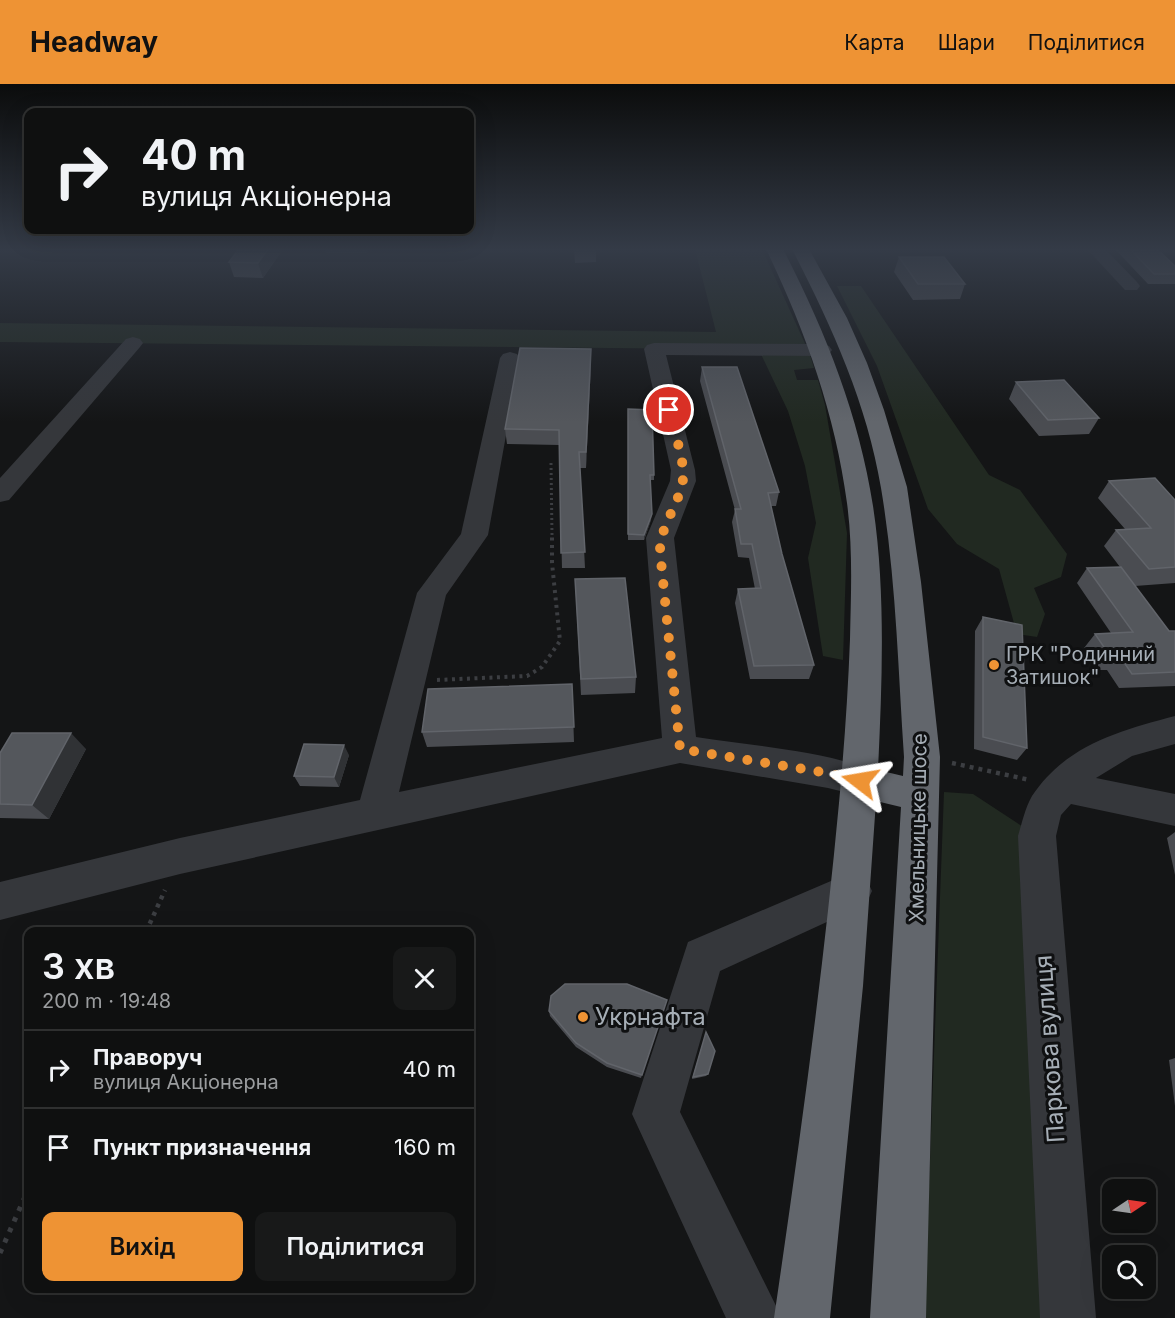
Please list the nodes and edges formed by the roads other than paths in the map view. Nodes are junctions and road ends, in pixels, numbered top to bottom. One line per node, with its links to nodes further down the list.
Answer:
1 (803, 307): 4 (highway)
2 (831, 307): 11 (highway, Хмельницьке шосе)
3 (133, 343): 6 (street)
4 (822, 350): 8 (street); 9 (highway)
5 (510, 358): 13 (street)
6 (0, 494)
7 (1175, 730): 10 (street, Паркова вулиця)
8 (680, 749): 9 (street); 13 (street)
9 (860, 781): 11 (highway); 14 (highway)
10 (1063, 786): 12 (street); 19 (street, Паркова вулиця)
11 (920, 796): 18 (highway, Хмельницьке шосе)
12 (1175, 810)
13 (375, 813): 15 (street)
14 (852, 891): 16 (street); 17 (highway)
15 (0, 901)
16 (754, 1318)
17 (802, 1318)
18 (898, 1318)
19 (1068, 1318)

